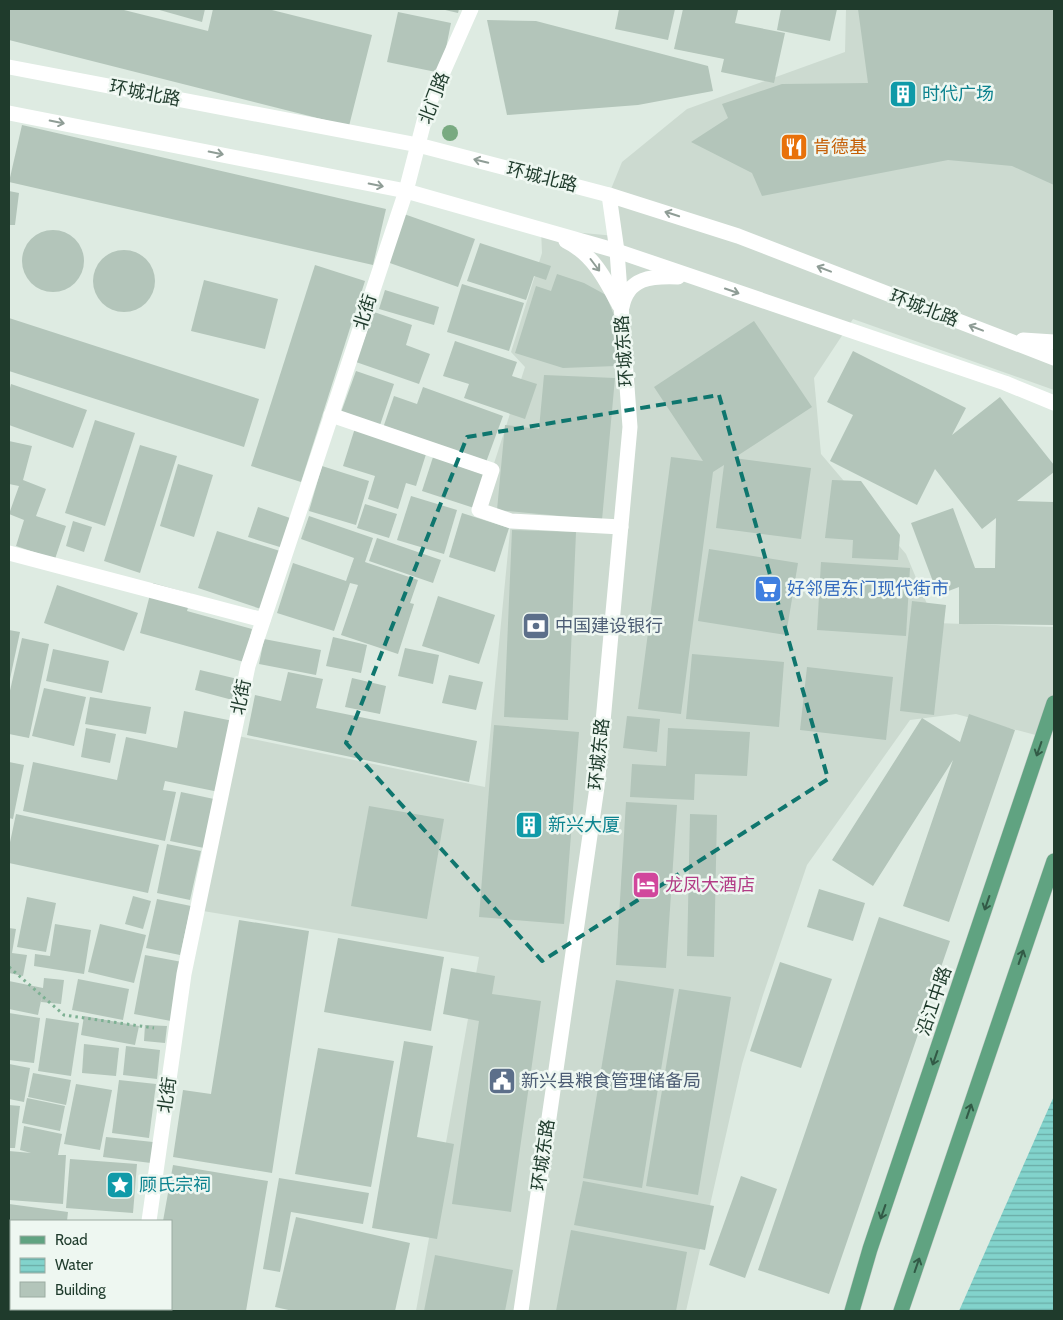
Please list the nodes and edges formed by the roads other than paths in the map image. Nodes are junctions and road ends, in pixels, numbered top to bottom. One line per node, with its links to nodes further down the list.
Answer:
1 (472, 9): 4 (street, 北门路)
2 (9, 68): 4 (street, 环城北路)
3 (9, 113): 5 (street, one-way to 5)
4 (418, 145): 5 (street, 北门路); 6 (street, 环城北路, one-way to 4)
5 (406, 190): 7 (street); 15 (street, 北街)
6 (610, 194): 8 (street, 环城东路); 11 (street, 环城北路, one-way to 6)
7 (541, 229): 8 (street); 10 (street, one-way to 10)
8 (617, 251): 9 (street); 10 (street, 环城东路)
9 (706, 282): 10 (street); 14 (street, one-way to 14)
10 (622, 311): 16 (street, 环城东路)
11 (1004, 339): 12 (street); 13 (street, 环城北路)
12 (1054, 342)
13 (1054, 358)
14 (1054, 403)
15 (331, 415): 16 (street); 18 (street, 北街)
16 (621, 527): 22 (street, 环城东路)
17 (9, 553): 18 (street)
18 (263, 620): 21 (street, 北街)
19 (1054, 703): 23 (main road, 沿江中路, one-way to 23)
20 (1054, 861): 24 (main road, one-way to 20)
21 (149, 1220)
22 (521, 1311)
23 (852, 1311)
24 (901, 1311)

